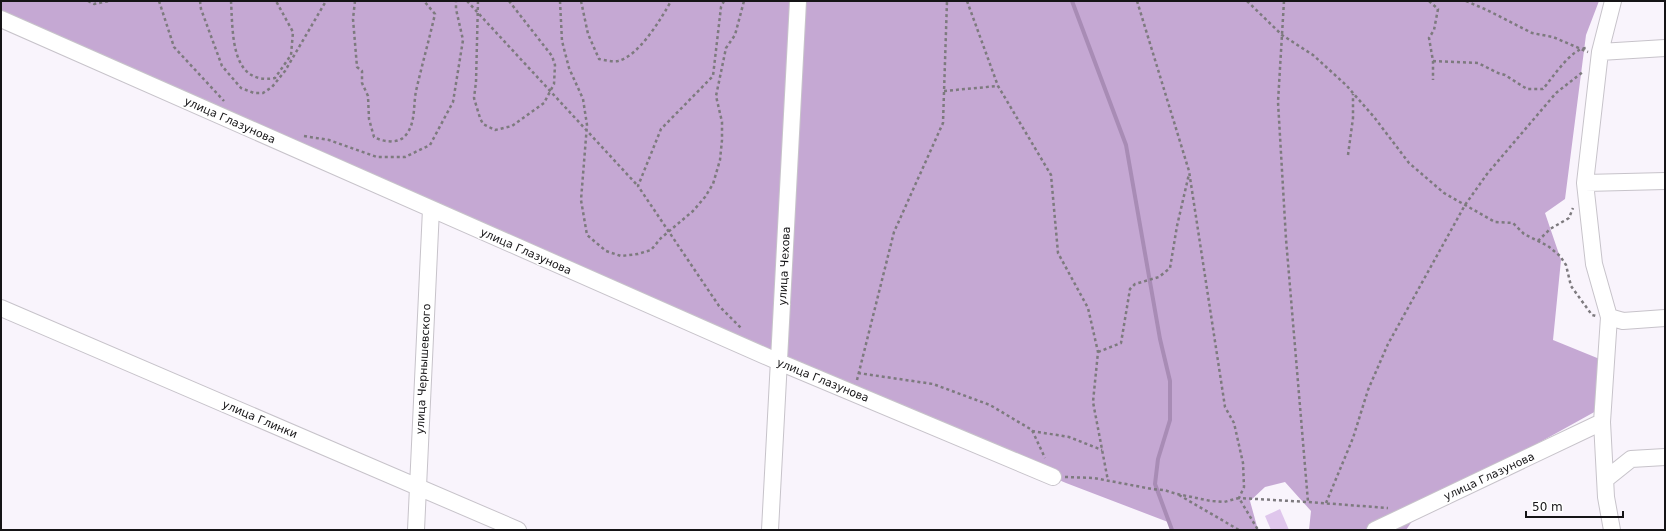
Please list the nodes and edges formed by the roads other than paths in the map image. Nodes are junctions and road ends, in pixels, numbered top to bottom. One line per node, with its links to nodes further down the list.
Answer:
1 (798, 1): 12 (street, улица Чехова)
2 (1613, 1): 5 (street)
3 (1, 19): 8 (street, улица Глазунова)
4 (1665, 48): 5 (street)
5 (1600, 53): 7 (street)
6 (1665, 181): 7 (street)
7 (1586, 187): 10 (street)
8 (431, 209): 12 (street, улица Глазунова); 17 (street, улица Чернышевского)
9 (1, 308): 17 (street, улица Глинки)
10 (1609, 317): 11 (street); 13 (street)
11 (1665, 318)
12 (779, 362): 15 (street, улица Глазунова); 20 (street, улица Чехова)
13 (1602, 422): 16 (street); 21 (street, улица Глазунова)
14 (1665, 457): 16 (street)
15 (1053, 477)
16 (1606, 479): 22 (street)
17 (418, 486): 18 (street, улица Чернышевского); 19 (street, улица Глинки)
18 (416, 530)
19 (518, 530)
20 (770, 530)
21 (1375, 530)
22 (1612, 530)

